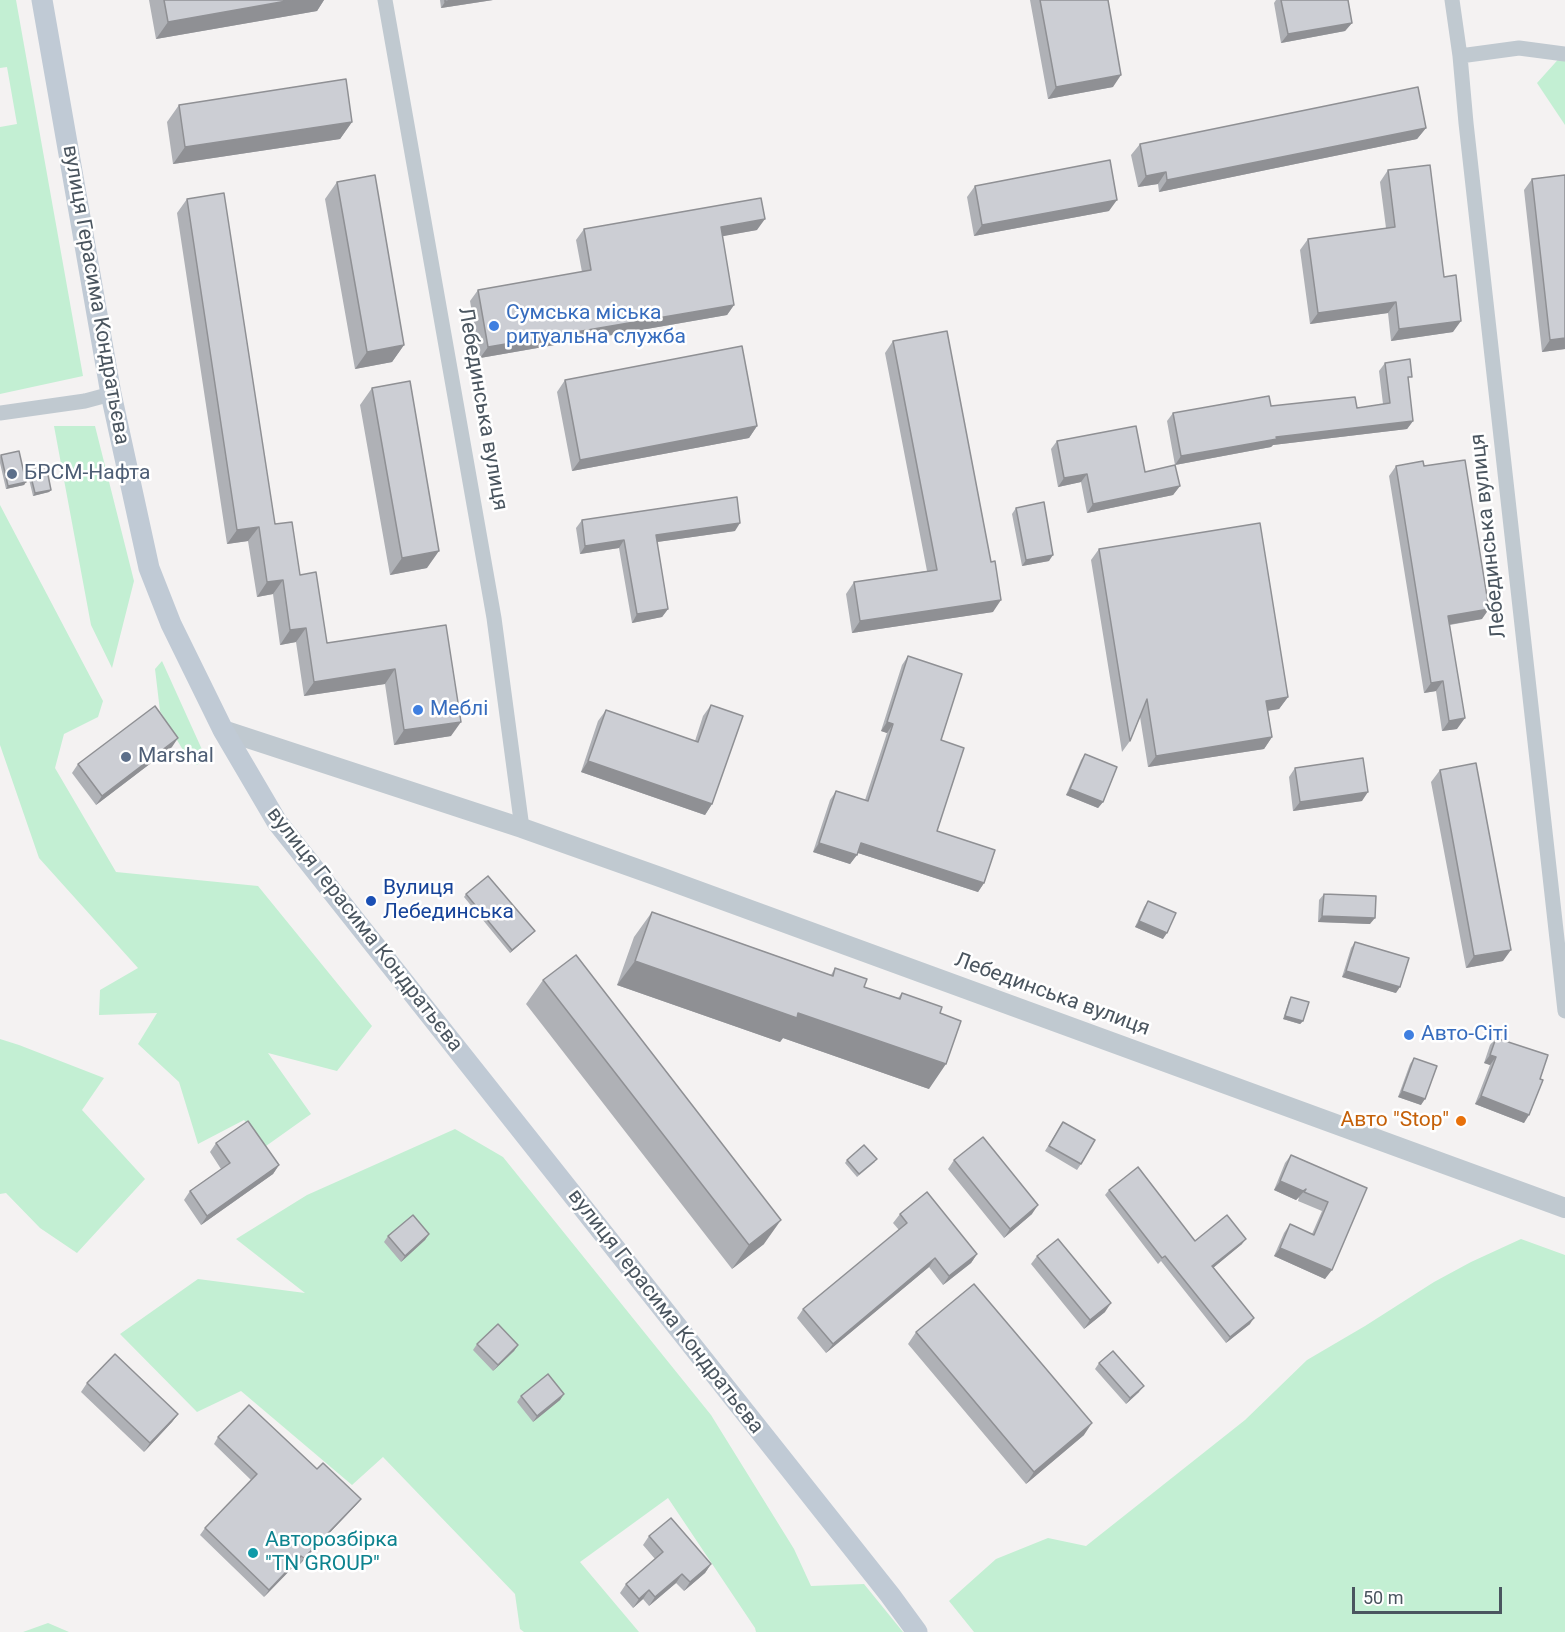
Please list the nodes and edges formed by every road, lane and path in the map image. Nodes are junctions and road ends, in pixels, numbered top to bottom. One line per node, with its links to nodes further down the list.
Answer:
1 (42, 0): 6 (main road, вулиця Герасима Кондратьєва)
2 (385, 0): 9 (street, Лебединська вулиця)
3 (1452, 0): 5 (street, Лебединська вулиця)
4 (1565, 54): 5 (street)
5 (1460, 56): 10 (street, Лебединська вулиця)
6 (111, 394): 7 (street); 8 (main road, вулиця Герасима Кондратьєва)
7 (0, 413)
8 (223, 730): 9 (street, Лебединська вулиця); 12 (main road, вулиця Герасима Кондратьєва)
9 (522, 828): 11 (street, Лебединська вулиця)
10 (1565, 1011)
11 (1565, 1208)
12 (916, 1632)

